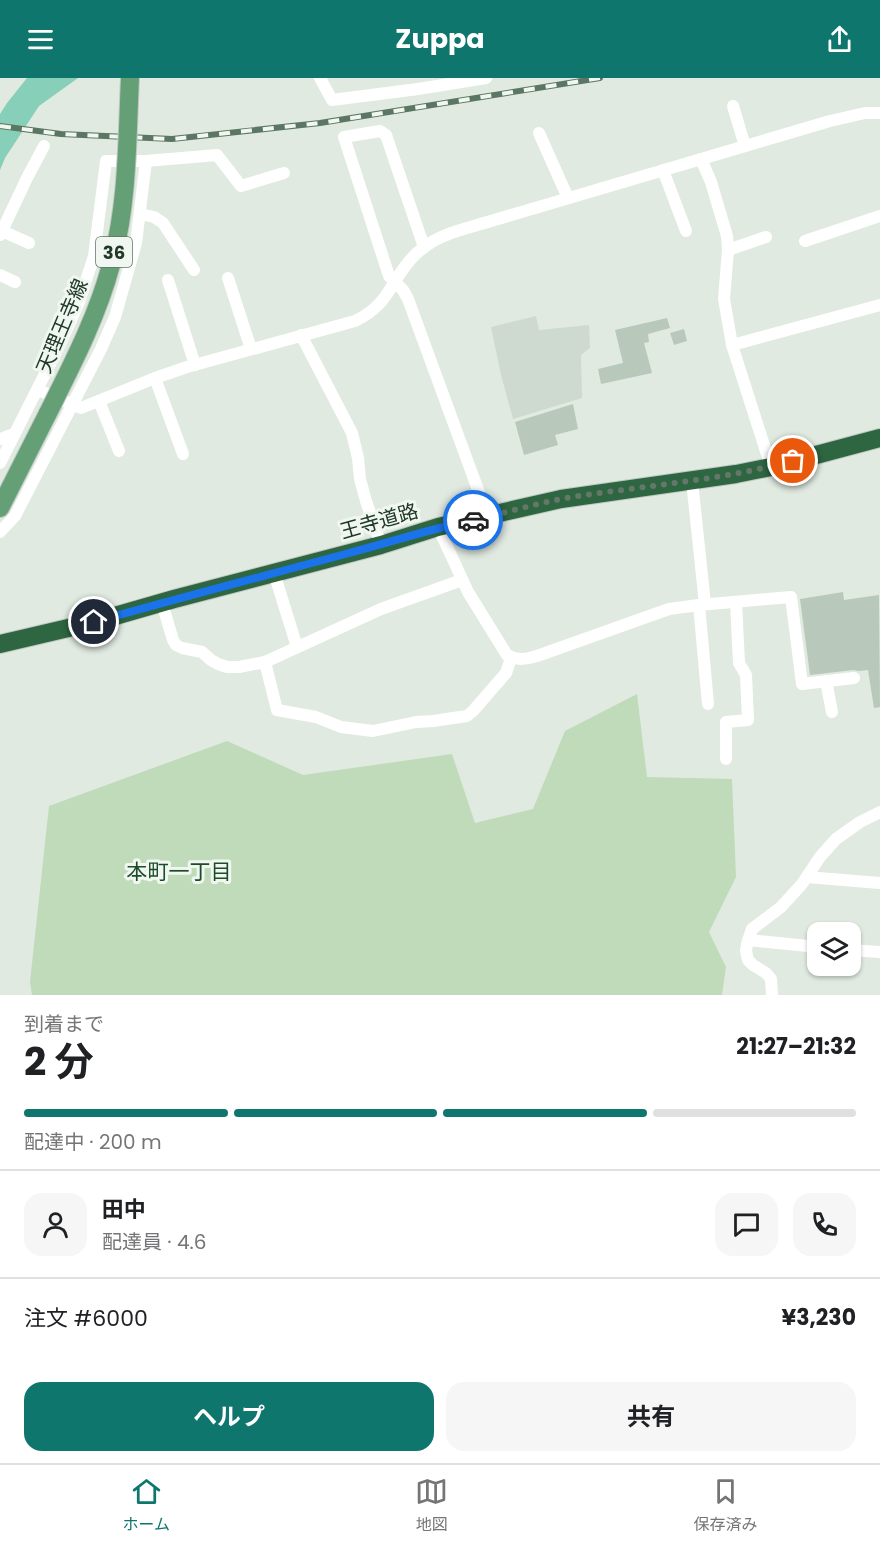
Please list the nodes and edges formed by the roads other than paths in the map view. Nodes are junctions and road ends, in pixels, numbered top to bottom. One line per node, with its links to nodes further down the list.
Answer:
1 (130, 78): 46 (main road, 天理王寺線 / 36, bridge)
2 (320, 78): 3 (street)
3 (486, 78)
4 (733, 106): 8 (street)
5 (880, 112): 8 (street)
6 (539, 133): 13 (street)
7 (44, 146): 17 (street)
8 (745, 146): 9 (street)
9 (701, 159): 11 (street); 22 (street)
10 (146, 161): 12 (street); 14 (street); 35 (street)
11 (663, 170): 13 (street); 16 (street)
12 (284, 173)
13 (568, 198): 21 (street)
14 (140, 214): 23 (street); 37 (street)
15 (880, 216): 19 (street)
16 (686, 231)
17 (1, 233): 20 (street)
18 (766, 237): 22 (street)
19 (805, 241)
20 (29, 243)
21 (424, 247): 28 (street); 28 (street)
22 (728, 250): 31 (street)
23 (194, 270)
24 (0, 275): 27 (street)
25 (228, 278): 32 (street)
26 (168, 280): 33 (street)
27 (15, 282)
28 (396, 283): 30 (street); 47 (street)
29 (880, 305): 31 (street)
30 (301, 335): 32 (street); 50 (street)
31 (732, 345): 44 (street)
32 (251, 349): 33 (street)
33 (195, 365): 34 (street)
34 (155, 378): 36 (street); 42 (street)
35 (38, 390): 37 (street); 38 (street)
36 (99, 401): 37 (street); 41 (street)
37 (72, 405): 49 (street)
38 (15, 434): 40 (street); 43 (street)
39 (880, 438): 44 (highway, 王寺道路)
40 (0, 439)
41 (119, 451)
42 (183, 454)
43 (0, 463)
44 (771, 467): 45 (highway, 王寺道路)
45 (692, 481): 47 (highway, 王寺道路); 55 (street)
46 (0, 508)
47 (488, 517): 48 (highway, 王寺道路)
48 (438, 527): 50 (highway, 王寺道路); 52 (street)
49 (0, 532)
50 (381, 545): 51 (highway, 王寺道路)
51 (274, 573): 54 (highway, 王寺道路); 57 (street)
52 (462, 580): 57 (street); 58 (street)
53 (736, 602): 55 (street); 61 (street); 64 (street)
54 (162, 603): 56 (highway, 王寺道路); 59 (street)
55 (702, 605): 58 (street); 62 (street)
56 (0, 644)
57 (297, 647): 59 (street)
58 (511, 658): 59 (street)
59 (266, 662)
60 (854, 678): 61 (street)
61 (826, 681): 63 (street)
62 (708, 704)
63 (832, 712)
64 (726, 759)
65 (878, 815): 66 (street)
66 (807, 877): 67 (street); 68 (street)
67 (880, 883)
68 (748, 940): 69 (street); 72 (street)
69 (807, 945)
70 (861, 951): 71 (street)
71 (880, 952)
72 (772, 995)

